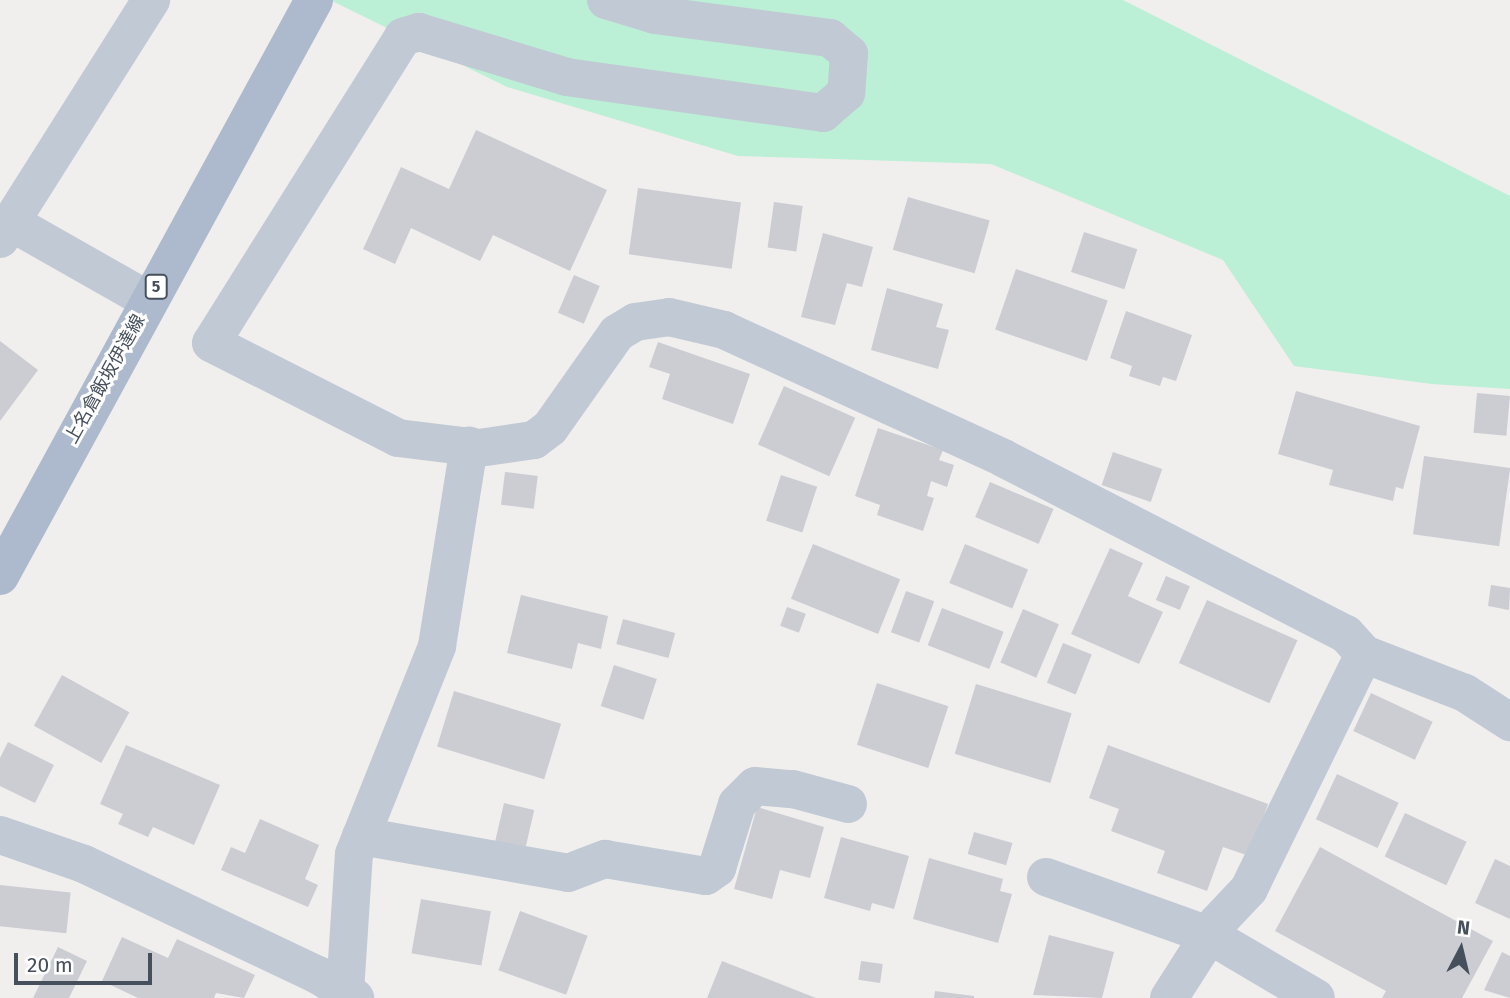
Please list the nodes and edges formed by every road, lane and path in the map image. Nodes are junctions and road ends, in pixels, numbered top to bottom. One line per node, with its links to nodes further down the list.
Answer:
1 (151, 0): 4 (street)
2 (314, 0): 5 (main road, 上名倉飯坂伊達線 / 5)
3 (606, 0): 6 (street)
4 (7, 232): 5 (street)
5 (148, 300): 7 (main road, 上名倉飯坂伊達線 / 5)
6 (469, 446): 8 (street); 12 (street)
7 (0, 576)
8 (1364, 654): 9 (street); 14 (street)
9 (1510, 722)
10 (848, 804): 12 (street)
11 (0, 835): 15 (street)
12 (360, 836): 15 (street)
13 (1046, 877): 14 (street)
14 (1209, 935): 16 (street); 17 (street)
15 (350, 995)
16 (1169, 998)
17 (1316, 998)

